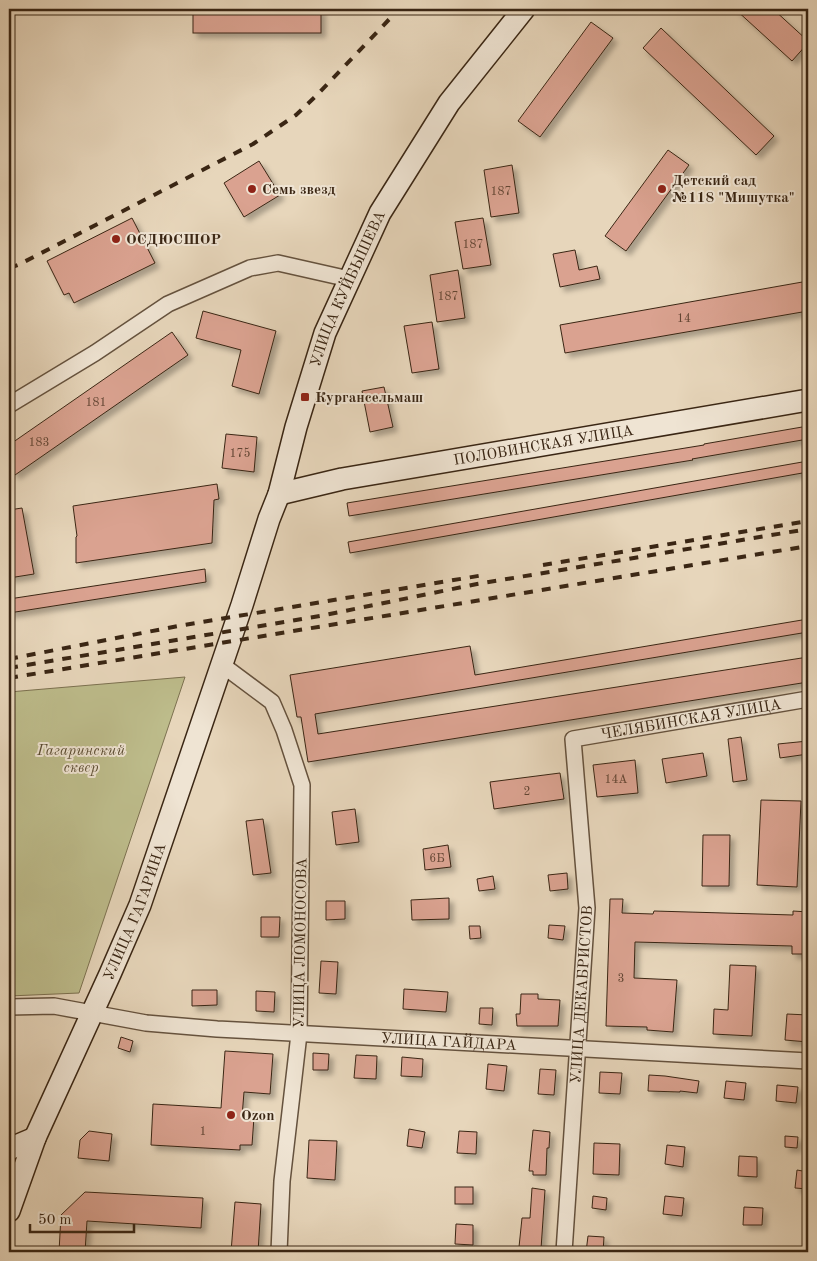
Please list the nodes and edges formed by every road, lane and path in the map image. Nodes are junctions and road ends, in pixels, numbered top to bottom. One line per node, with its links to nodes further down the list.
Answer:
1 (524, 9): 2 (main road, УЛИЦА КУЙБЫШЕВА)
2 (349, 279): 4 (street); 5 (main road, УЛИЦА КУЙБЫШЕВА)
3 (808, 400): 5 (main road, ПОЛОВИНСКАЯ УЛИЦА)
4 (9, 405)
5 (279, 494): 6 (main road, УЛИЦА КУЙБЫШЕВА)
6 (242, 605): 7 (main road, УЛИЦА ГАГАРИНА)
7 (221, 664): 11 (main road, УЛИЦА ГАГАРИНА); 12 (street, УЛИЦА ЛОМОНОСОВА)
8 (808, 699): 9 (street, ЧЕЛЯБИНСКАЯ УЛИЦА)
9 (573, 739): 13 (street, УЛИЦА ДЕКАБРИСТОВ)
10 (9, 1007): 11 (street, УЛИЦА ГАЙДАРА)
11 (92, 1013): 12 (street, УЛИЦА ГАЙДАРА); 15 (main road, УЛИЦА ГАГАРИНА)
12 (299, 1034): 13 (street, УЛИЦА ГАЙДАРА); 18 (street, УЛИЦА ЛОМОНОСОВА)
13 (578, 1050): 14 (street, УЛИЦА ГАЙДАРА); 19 (street, УЛИЦА ДЕКАБРИСТОВ)
14 (808, 1061)
15 (35, 1138): 16 (main road); 17 (main road, УЛИЦА ГАГАРИНА)
16 (9, 1149)
17 (9, 1211)
18 (279, 1252)
19 (564, 1252)

